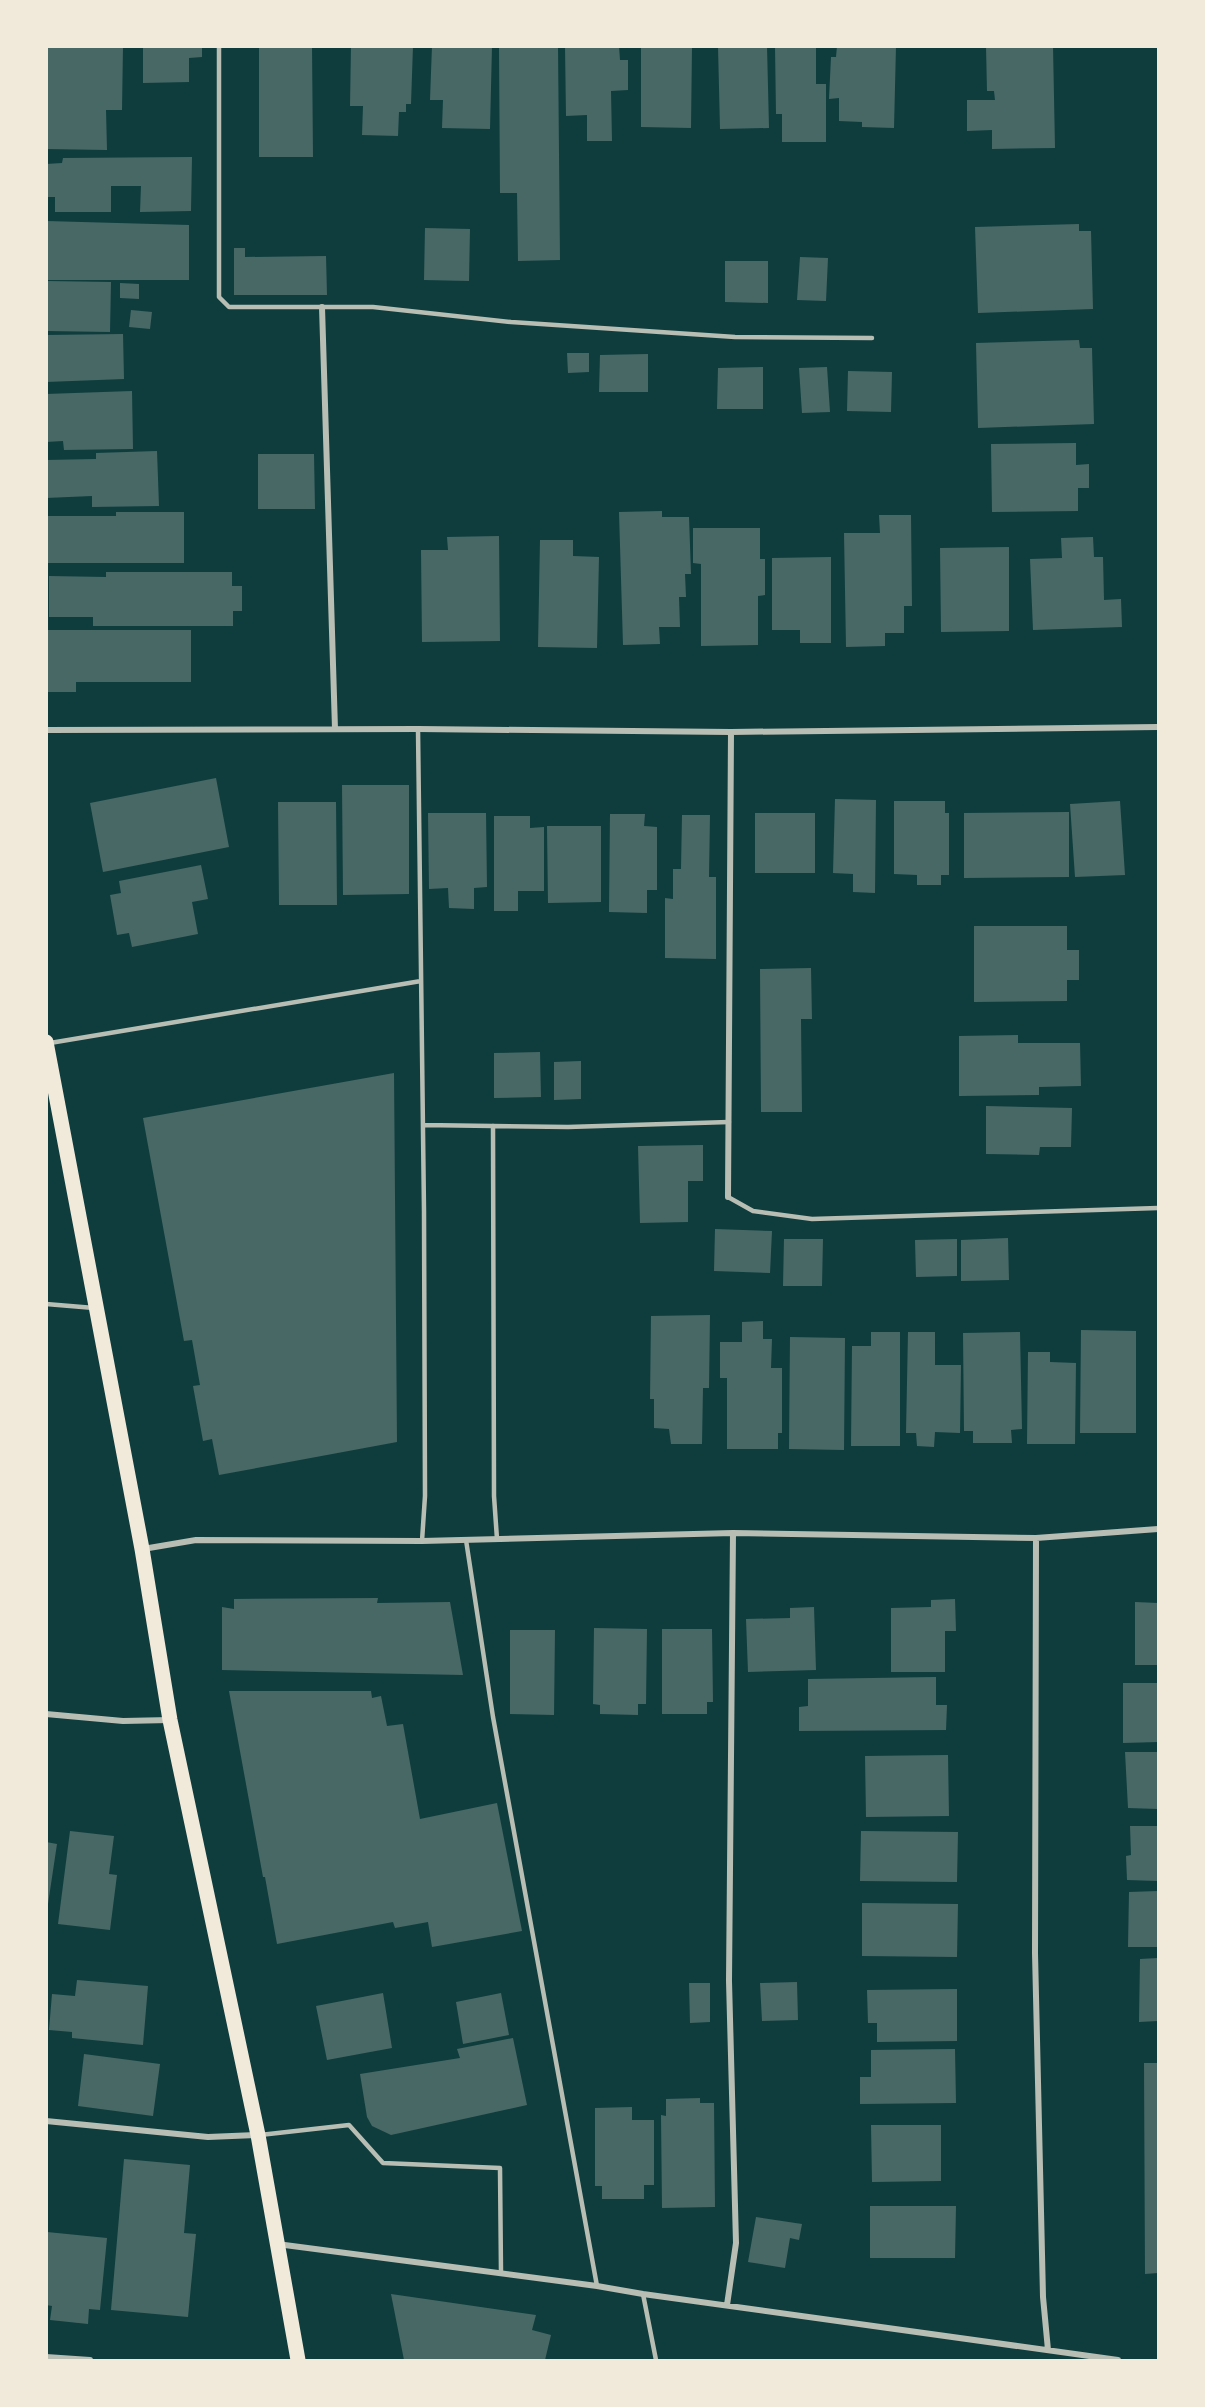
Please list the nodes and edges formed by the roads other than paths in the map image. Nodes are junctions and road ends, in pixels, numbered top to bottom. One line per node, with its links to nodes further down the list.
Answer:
1 (219, 46): 2 (lane)
2 (322, 307): 3 (lane); 5 (street)
3 (872, 338)
4 (1158, 727): 8 (street)
5 (335, 729): 6 (street); 7 (street)
6 (418, 729): 8 (street); 9 (lane)
7 (46, 730)
8 (731, 732): 11 (street)
9 (421, 981): 10 (lane); 12 (lane)
10 (47, 1048): 17 (main road)
11 (729, 1122): 13 (lane); 14 (street)
12 (423, 1125): 13 (lane); 23 (lane)
13 (493, 1126): 21 (lane)
14 (728, 1197): 15 (lane)
15 (1158, 1208)
16 (46, 1304): 17 (lane)
17 (97, 1308): 24 (main road)
18 (1158, 1529): 20 (street)
19 (732, 1533): 20 (street); 21 (street); 33 (street)
20 (1036, 1538): 34 (street)
21 (497, 1539): 22 (street)
22 (466, 1540): 23 (street); 31 (lane)
23 (422, 1541): 24 (street)
24 (142, 1549): 26 (main road)
25 (46, 1714): 26 (street)
26 (170, 1720): 28 (main road)
27 (46, 2121): 28 (street)
28 (258, 2135): 29 (main road); 30 (lane)
29 (276, 2244): 30 (street); 37 (main road)
30 (501, 2273): 31 (street)
31 (597, 2286): 32 (street)
32 (643, 2294): 33 (street); 38 (lane)
33 (727, 2305): 34 (street)
34 (1048, 2350): 39 (street)
35 (46, 2357): 36 (street)
36 (90, 2361)
37 (298, 2361)
38 (656, 2361)
39 (1118, 2361)

